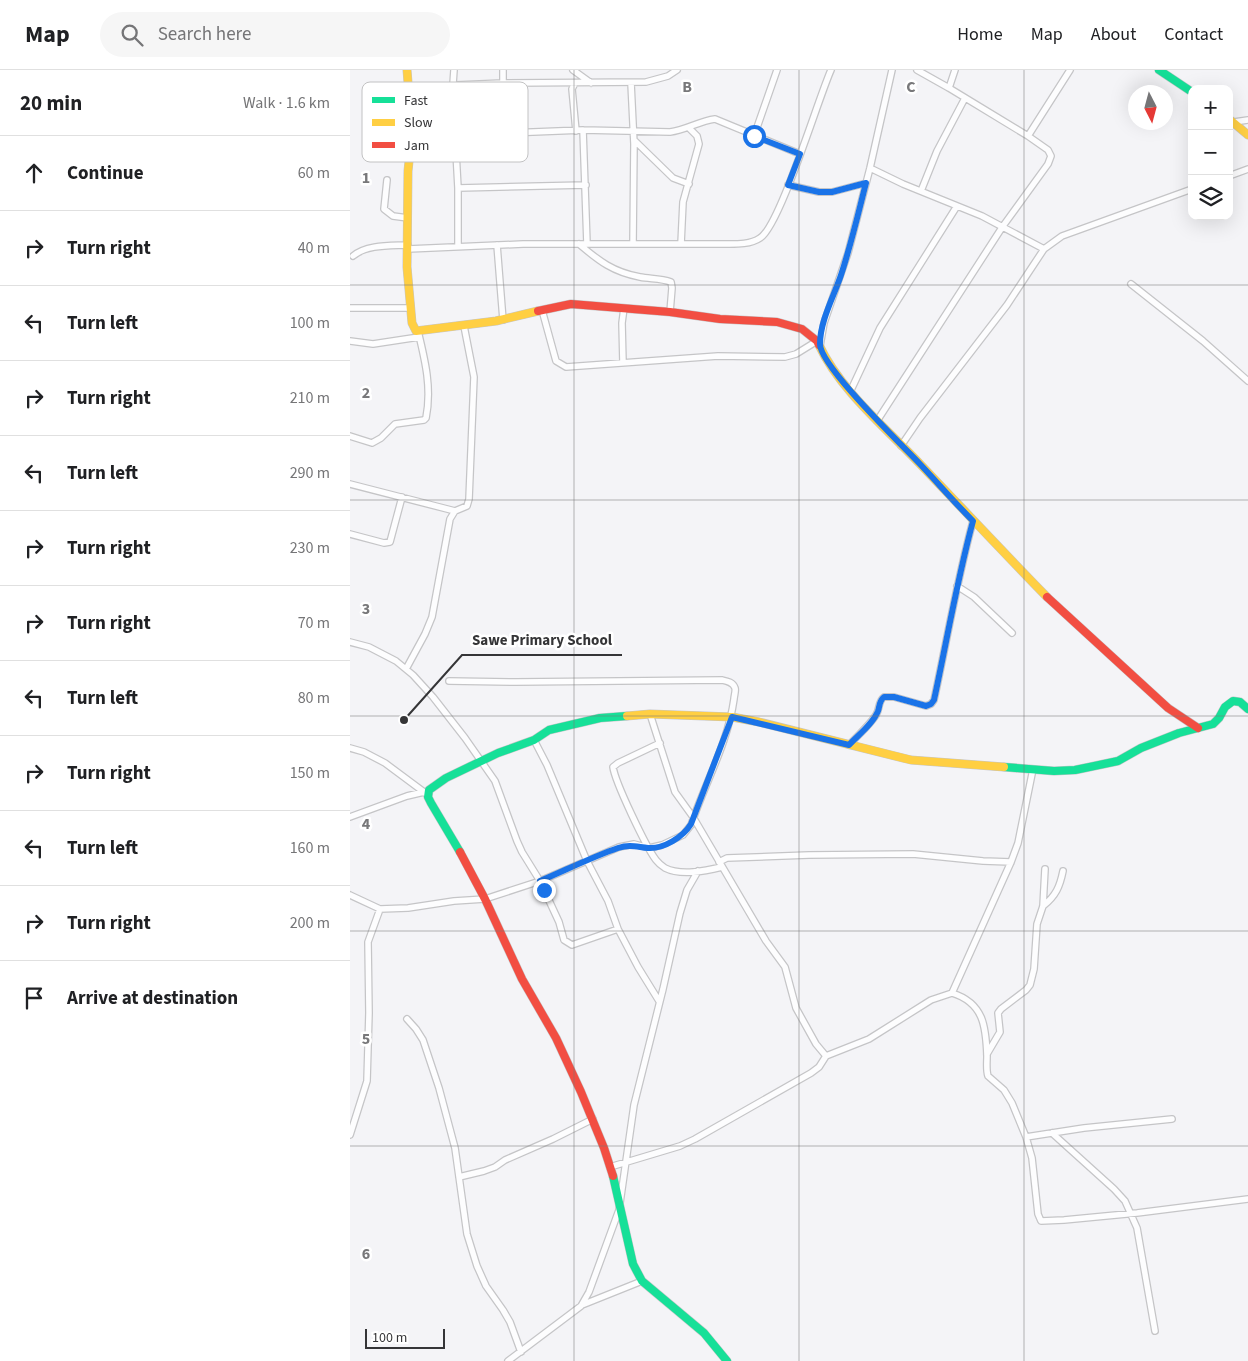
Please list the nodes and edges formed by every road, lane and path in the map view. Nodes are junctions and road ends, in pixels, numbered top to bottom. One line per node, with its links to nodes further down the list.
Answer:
1 (503, 70): 11 (street)
2 (677, 70): 15 (street)
3 (777, 70): 27 (street)
4 (831, 70): 30 (street)
5 (892, 70): 33 (street)
6 (917, 70): 16 (street)
7 (955, 70): 16 (street)
8 (1070, 70): 28 (street)
9 (1159, 70): 17 (street)
10 (578, 71): 14 (street)
11 (503, 82)
12 (528, 82): 13 (street)
13 (575, 83): 14 (street); 23 (street)
14 (591, 83): 15 (street)
15 (631, 83): 24 (street)
16 (949, 88): 18 (street)
17 (1188, 89)
18 (966, 98): 28 (street); 43 (street)
19 (1233, 120): 20 (street)
20 (1248, 120)
21 (1233, 121): 26 (street)
22 (689, 128): 24 (street); 27 (street); 38 (street)
23 (580, 130): 24 (street); 25 (street); 39 (street)
24 (634, 131): 29 (street)
25 (528, 132)
26 (1248, 135)
27 (754, 136): 30 (street)
28 (1028, 136): 46 (street)
29 (634, 140): 38 (street); 49 (street)
30 (800, 154): 40 (street)
31 (408, 162): 45 (street)
32 (457, 162): 41 (street)
33 (870, 168): 37 (street); 43 (street)
34 (1248, 170): 35 (street)
35 (1232, 175)
36 (388, 180): 45 (street)
37 (866, 183): 40 (street); 66 (street)
38 (689, 184): 50 (street)
39 (586, 185): 41 (street); 48 (street)
40 (788, 185): 50 (street)
41 (458, 188): 52 (street)
42 (1188, 190): 54 (street)
43 (921, 191): 44 (street)
44 (957, 206): 46 (street); 69 (street)
45 (408, 218): 53 (street)
46 (1003, 226): 54 (street); 70 (street)
47 (579, 244): 48 (street); 51 (street); 61 (street)
48 (587, 244): 49 (street)
49 (633, 244): 50 (street)
50 (681, 244)
51 (497, 245): 52 (street); 62 (street)
52 (458, 246): 53 (street)
53 (408, 247): 55 (street); 58 (street)
54 (1044, 249): 72 (street)
55 (354, 256)
56 (1131, 284): 68 (street)
57 (350, 308): 58 (street)
58 (411, 308): 64 (street)
59 (624, 308): 60 (street); 61 (street); 67 (street)
60 (542, 310): 62 (street); 67 (street)
61 (670, 312): 66 (street)
62 (503, 320): 63 (street)
63 (464, 326): 64 (street); 75 (street)
64 (419, 334): 65 (street); 71 (street)
65 (350, 341)
66 (818, 344): 67 (street); 69 (street)
67 (623, 363)
68 (1248, 382)
69 (851, 390): 70 (street)
70 (877, 421): 72 (street)
71 (350, 436)
72 (901, 446): 76 (street)
73 (350, 484): 74 (street)
74 (402, 497): 75 (street); 77 (street)
75 (455, 511): 81 (street)
76 (973, 521): 78 (street); 86 (street)
77 (350, 534)
78 (957, 586): 79 (street); 89 (street)
79 (1012, 633)
80 (350, 642): 81 (street)
81 (406, 669): 91 (street)
82 (449, 681): 85 (street)
83 (1248, 709): 86 (street)
84 (650, 714): 85 (street); 87 (street); 88 (street)
85 (732, 717): 89 (street); 95 (street)
86 (1198, 728): 92 (street)
87 (534, 740): 91 (street); 97 (street)
88 (660, 743): 95 (street); 96 (street)
89 (849, 745): 92 (street)
90 (350, 748): 93 (street)
91 (480, 761): 93 (street); 103 (street)
92 (1033, 769): 98 (street)
93 (426, 794): 94 (street); 105 (street)
94 (350, 817)
95 (694, 817): 96 (street); 99 (street)
96 (650, 848): 97 (street); 101 (street)
97 (587, 861): 103 (street); 108 (street)
98 (1011, 862): 99 (street); 109 (street)
99 (720, 864): 101 (street); 113 (street)
100 (1046, 868): 106 (street)
101 (698, 871): 110 (street)
102 (1063, 871): 106 (street)
103 (540, 881): 105 (street); 108 (street)
104 (350, 895): 107 (street)
105 (485, 899): 107 (street); 114 (street)
106 (1043, 906): 112 (street)
107 (380, 909): 117 (street)
108 (618, 929): 110 (street)
109 (952, 994): 112 (street); 113 (street)
110 (659, 1001): 119 (street)
111 (407, 1019): 121 (street)
112 (987, 1054): 118 (street)
113 (826, 1056): 119 (street)
114 (593, 1118): 120 (street); 121 (street)
115 (1172, 1119): 116 (street)
116 (1052, 1133): 118 (street); 124 (street)
117 (350, 1135)
118 (1026, 1137): 124 (street)
119 (625, 1163): 120 (street); 123 (street)
120 (610, 1167): 123 (street)
121 (459, 1177): 128 (street)
122 (1248, 1199): 124 (street)
123 (619, 1210): 125 (street); 126 (street)
124 (1131, 1214): 127 (street)
125 (642, 1281): 126 (street); 130 (street)
126 (581, 1306): 128 (street)
127 (1155, 1331)
128 (521, 1352): 129 (street)
129 (508, 1361)
130 (727, 1361)

